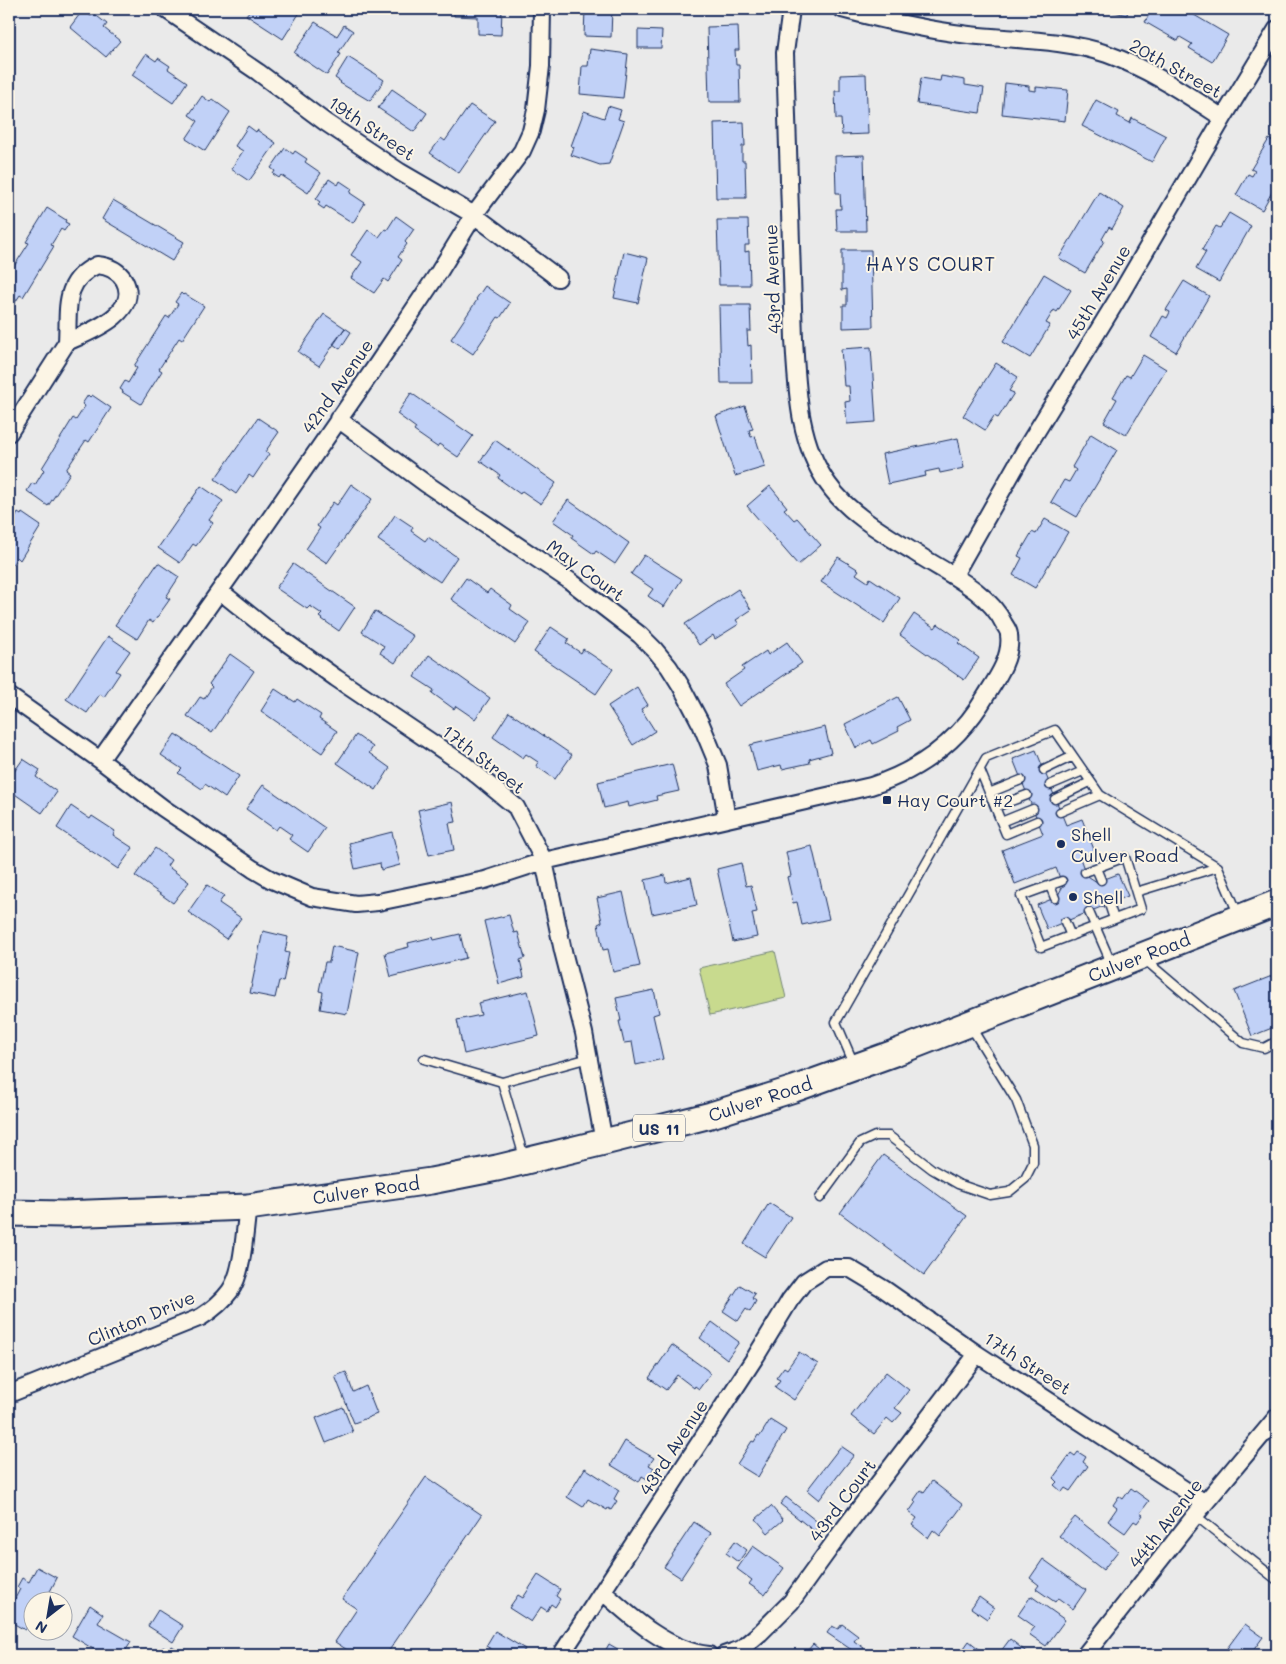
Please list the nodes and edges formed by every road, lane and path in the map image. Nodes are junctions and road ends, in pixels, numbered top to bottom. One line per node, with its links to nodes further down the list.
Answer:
1 (165, 9): 7 (street, 19th Street)
2 (542, 9): 7 (street, 42nd Avenue)
3 (791, 9): 12 (street, 43rd Avenue)
4 (842, 9): 6 (street, 20th Street)
5 (1277, 29): 6 (street, 45th Avenue)
6 (1223, 118): 12 (street, 45th Avenue)
7 (474, 216): 8 (street, 19th Street); 10 (street, 42nd Avenue)
8 (558, 278)
9 (67, 342): 9 (street); 11 (street)
10 (338, 419): 13 (street, 42nd Avenue); 30 (street, May Court)
11 (9, 433)
12 (954, 575): 30 (street, 43rd Avenue)
13 (220, 591): 16 (street, 42nd Avenue); 33 (street, 17th Street)
14 (9, 696): 16 (street, 43rd Avenue)
15 (1073, 756): 17 (lane); 18 (lane); 19 (lane)
16 (100, 760): 33 (street, 43rd Avenue)
17 (980, 770): 23 (lane); 56 (lane)
18 (1044, 770)
19 (1082, 771): 21 (lane); 22 (lane)
20 (1022, 780): 23 (lane)
21 (1090, 782): 25 (lane); 26 (lane)
22 (1050, 785)
23 (989, 793): 27 (lane)
24 (1027, 794): 27 (lane)
25 (1100, 795): 29 (lane); 34 (lane)
26 (1055, 798)
27 (995, 808): 32 (lane)
28 (1033, 809): 32 (lane)
29 (1060, 812)
30 (727, 819): 33 (street, 43rd Avenue)
31 (1037, 821): 32 (lane)
32 (1001, 822)
33 (544, 862): 54 (street, 17th Street)
34 (1218, 867): 40 (lane); 45 (lane)
35 (1096, 868): 36 (lane); 37 (lane); 40 (lane)
36 (1085, 872)
37 (1101, 880)
38 (1062, 881): 39 (lane)
39 (1050, 886): 41 (lane); 49 (lane)
40 (1136, 892): 46 (lane)
41 (1055, 898)
42 (1277, 903): 45 (main road, Culver Road / US 11)
43 (1109, 904): 46 (lane)
44 (1089, 912): 48 (lane)
45 (1240, 918): 50 (main road, Culver Road / US 11)
46 (1114, 919): 48 (lane)
47 (1065, 922): 49 (lane)
48 (1095, 927): 49 (lane); 51 (lane)
49 (1071, 936)
50 (1141, 956): 51 (main road, Culver Road / US 11); 53 (lane)
51 (1113, 967): 52 (main road, Culver Road / US 11)
52 (969, 1023): 56 (main road, Culver Road / US 11); 60 (lane)
53 (1277, 1041)
54 (589, 1058): 57 (lane); 58 (street, 17th Street)
55 (424, 1059): 57 (lane)
56 (855, 1067): 58 (main road, Culver Road / US 11)
57 (502, 1082): 59 (lane)
58 (604, 1142): 59 (main road, Culver Road / US 11)
59 (525, 1161): 61 (main road, Culver Road / US 11)
60 (820, 1198)
61 (248, 1208): 62 (main road, Culver Road / US 11); 65 (street, Clinton Drive)
62 (9, 1213)
63 (826, 1268): 64 (street, 17th Street); 69 (street, 43rd Avenue)
64 (977, 1354): 67 (street, 17th Street); 72 (street, 43rd Court)
65 (9, 1394)
66 (1277, 1417): 67 (street, 44th Avenue)
67 (1200, 1509): 68 (lane); 73 (street, 44th Avenue)
68 (1277, 1580)
69 (603, 1592): 70 (street, 43rd Avenue); 71 (street)
70 (561, 1655)
71 (709, 1655)
72 (724, 1655)
73 (1085, 1655)

